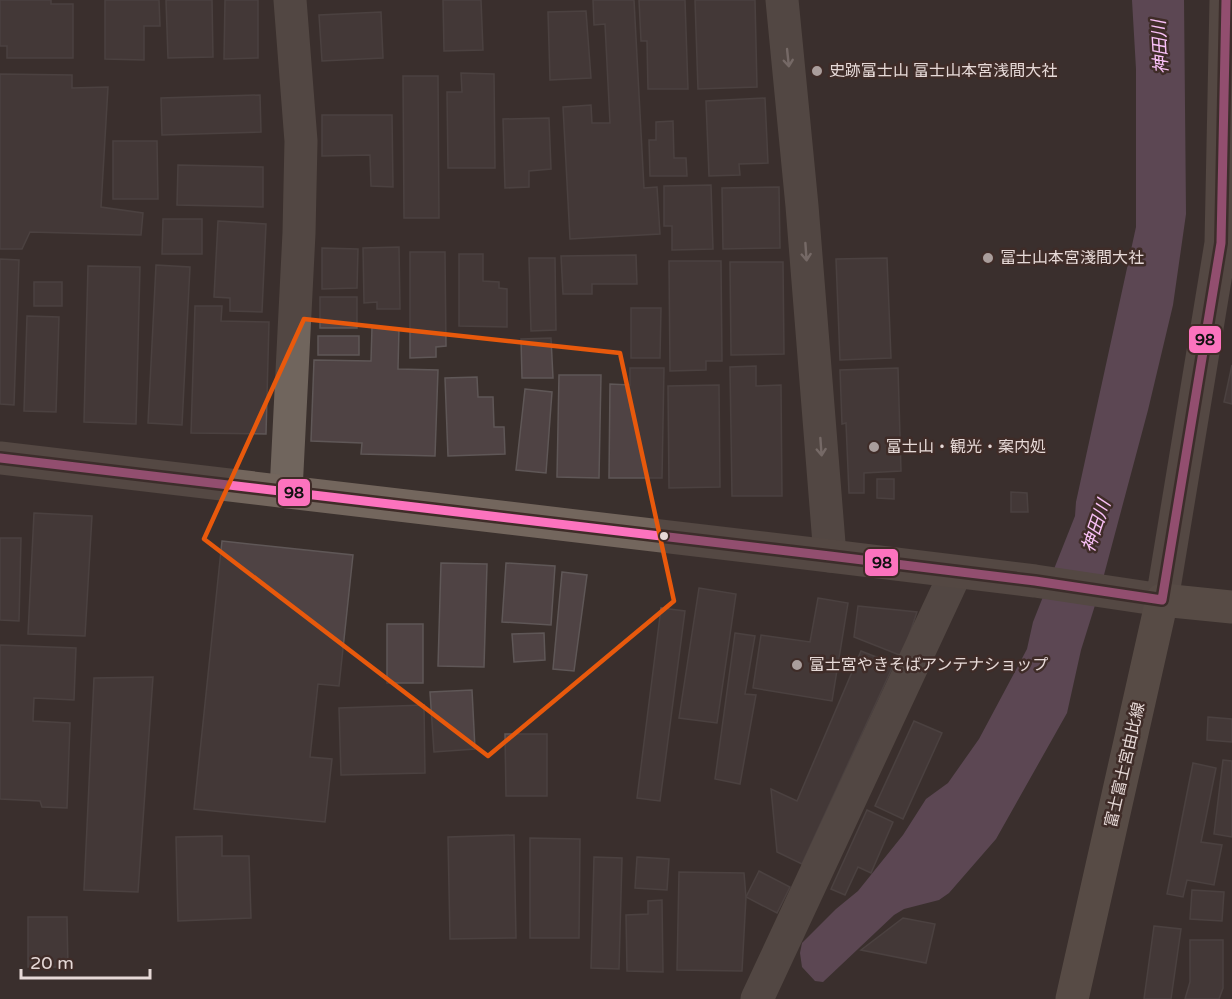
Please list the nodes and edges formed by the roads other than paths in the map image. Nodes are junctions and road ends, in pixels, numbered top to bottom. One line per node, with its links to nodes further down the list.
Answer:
1 (290, 0): 5 (street)
2 (782, 0): 6 (street, one-way to 6)
3 (1226, 0): 8 (main road)
4 (0, 458): 5 (main road)
5 (286, 491): 6 (main road)
6 (830, 556): 7 (main road)
7 (956, 572): 8 (main road); 10 (street)
8 (1162, 600): 9 (main road); 11 (main road, 富士富士宮由比線)
9 (1232, 607)
10 (757, 999)
11 (1072, 999)

